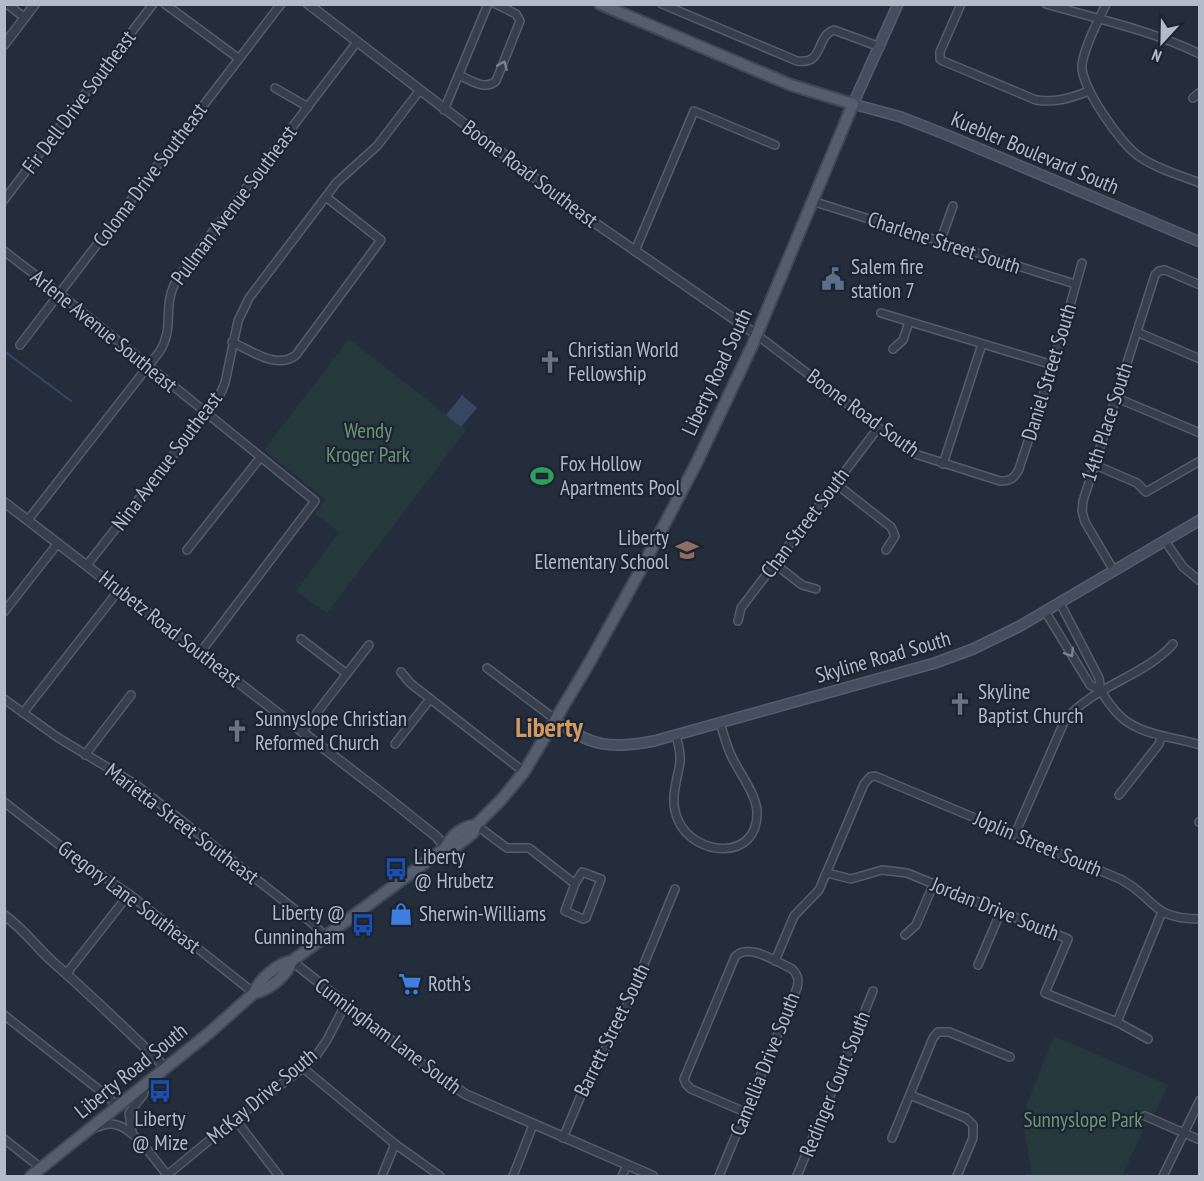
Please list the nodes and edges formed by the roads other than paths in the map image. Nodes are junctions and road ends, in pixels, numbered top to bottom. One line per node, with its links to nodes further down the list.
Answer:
1 (7, 4): 15 (street)
2 (35, 4): 15 (street)
3 (153, 4): 34 (street, Fir Dell Drive Southeast)
4 (165, 4): 21 (street)
5 (280, 4): 21 (street, Coloma Drive Southeast)
6 (308, 4): 17 (street, Boone Road Southeast)
7 (488, 4): 22 (street)
8 (496, 4): 22 (street, one-way to 8)
9 (600, 4): 28 (main road)
10 (662, 4): 19 (street)
11 (898, 4): 19 (main road, Liberty Road South)
12 (960, 4): 25 (street)
13 (1046, 4): 16 (street)
14 (1106, 4): 16 (street)
15 (25, 18): 18 (street)
16 (1100, 18): 20 (street); 25 (street)
17 (357, 42): 24 (street, Boone Road Southeast); 29 (street, Pullman Avenue Southeast)
18 (4, 45)
19 (880, 47): 28 (main road, Liberty Road South)
20 (1200, 54)
21 (238, 58): 44 (street, Coloma Drive Southeast)
22 (459, 75): 30 (street)
23 (275, 88): 29 (street)
24 (420, 90): 30 (street, Boone Road Southeast); 33 (street, Nina Avenue Southeast)
25 (1089, 91): 32 (street)
26 (1200, 92): 27 (street)
27 (1193, 99)
28 (853, 104): 35 (main road, Liberty Road South); 38 (main road, Kuebler Boulevard South)
29 (308, 107): 55 (street, Pullman Avenue Southeast)
30 (444, 110): 40 (street, Boone Road Southeast)
31 (775, 145): 40 (street)
32 (1200, 183)
33 (326, 197): 49 (street, Nina Avenue Southeast); 49 (street)
34 (4, 200)
35 (812, 201): 37 (street, Charlene Street South); 48 (main road, Liberty Road South)
36 (953, 206): 37 (street)
37 (940, 242): 42 (street, Charlene Street South)
38 (1200, 242)
39 (4, 251): 44 (street, Arlene Avenue Southeast)
40 (635, 251): 48 (street, Boone Road Southeast)
41 (1082, 262): 42 (street, Daniel Street South)
42 (1075, 284): 54 (street, Daniel Street South)
43 (1200, 285): 47 (street, 14th Place South)
44 (60, 294): 51 (street, Coloma Drive Southeast); 55 (street, Arlene Avenue Southeast)
45 (881, 313): 46 (street)
46 (909, 322): 50 (street); 52 (street)
47 (1137, 332): 53 (street); 56 (street, 14th Place South)
48 (757, 335): 58 (street, Boone Road South); 95 (main road, Liberty Road South)
49 (232, 342): 57 (street, Nina Avenue Southeast)
50 (982, 344): 54 (street); 62 (street)
51 (20, 345)
52 (893, 349)
53 (1200, 359)
54 (1053, 365): 64 (street, Daniel Street South)
55 (148, 367): 57 (street, Arlene Avenue Southeast); 67 (street, Pullman Avenue Southeast)
56 (1117, 398): 59 (street); 63 (street, 14th Place South)
57 (206, 413): 60 (street, Arlene Avenue Southeast); 74 (street, Nina Avenue Southeast)
58 (878, 428): 62 (street, Boone Road South); 65 (street, Chan Street South)
59 (1200, 433)
60 (260, 458): 71 (street); 86 (street, Arlene Avenue Southeast)
61 (1200, 461): 63 (street)
62 (943, 464): 64 (street, Boone Road South)
63 (1093, 464): 75 (street, 14th Place South)
64 (1012, 480)
65 (836, 483): 72 (street); 73 (street, Chan Street South)
66 (4, 502): 67 (street, Hrubetz Road Southeast)
67 (28, 520): 70 (street, Hrubetz Road Southeast)
68 (1200, 520): 69 (main road, Skyline Road South)
69 (1165, 541): 75 (main road, Skyline Road South); 76 (street)
70 (58, 543): 74 (street, Hrubetz Road Southeast); 81 (street)
71 (187, 550)
72 (886, 550)
73 (775, 564): 77 (street); 82 (street, Chan Street South)
74 (87, 565): 78 (street, Hrubetz Road Southeast)
75 (1114, 571): 79 (main road, Skyline Road South)
76 (1200, 581)
77 (816, 589)
78 (119, 590): 86 (street, Hrubetz Road Southeast); 94 (street)
79 (1060, 603): 80 (main road, Skyline Road South); 90 (street)
80 (1045, 611): 90 (street, one-way to 90); 96 (main road, Skyline Road South)
81 (4, 612)
82 (738, 621)
83 (301, 639): 89 (street)
84 (1173, 644): 90 (street)
85 (369, 645): 89 (street)
86 (200, 653): 97 (street, Hrubetz Road Southeast)
87 (488, 668): 95 (street)
88 (401, 672): 93 (street)
89 (347, 674): 97 (street)
90 (1100, 690): 99 (street); 107 (street)
91 (131, 695): 102 (street)
92 (4, 699): 94 (street, Marietta Street Southeast)
93 (430, 699): 100 (street); 103 (street)
94 (23, 713): 102 (street, Marietta Street Southeast)
95 (556, 720): 98 (main road, Skyline Road South); 103 (main road, Liberty Road South)
96 (720, 722): 98 (main road, Skyline Road South); 98 (street)
97 (302, 732): 108 (street, Hrubetz Road Southeast)
98 (676, 735)
99 (1161, 736): 101 (street); 104 (street)
100 (395, 744)
101 (1200, 745)
102 (86, 755): 119 (street, Marietta Street Southeast)
103 (524, 772): 106 (main road, Liberty Road South)
104 (1119, 795)
105 (4, 802): 113 (street, Gregory Lane Southeast)
106 (476, 825): 108 (main road, Liberty Road South); 111 (street)
107 (1015, 834): 109 (street, Joplin Street South); 115 (street, Joplin Street South)
108 (445, 848): 119 (main road, Liberty Road South)
109 (827, 873): 110 (street, Jordan Drive South); 121 (street)
110 (934, 883): 114 (street, Jordan Drive South); 118 (street)
111 (575, 884): 111 (street)
112 (675, 889): 144 (street, Barrett Street South)
113 (129, 894): 123 (street); 125 (street, Gregory Lane Southeast)
114 (1001, 911): 122 (street); 128 (street, Jordan Drive South)
115 (1162, 912): 117 (street, Joplin Street South); 128 (street)
116 (4, 915): 123 (street)
117 (1200, 919)
118 (905, 934)
119 (324, 935): 120 (main road, Liberty Road South)
120 (292, 960): 125 (main road, Liberty Road South); 126 (street, Cunningham Lane South)
121 (775, 961): 137 (street, Camellia Drive South); 137 (street)
122 (978, 965)
123 (67, 973): 131 (street)
124 (873, 991): 160 (street, Redinger Court South)
125 (254, 993): 131 (main road, Liberty Road South)
126 (345, 1005): 132 (street, McKay Drive South); 140 (street, Cunningham Lane South)
127 (4, 1015): 136 (street)
128 (1118, 1022): 129 (street, Jordan Drive South)
129 (1148, 1039)
130 (1010, 1057): 134 (street)
131 (166, 1068): 133 (main road, Liberty Road South)
132 (303, 1068): 139 (street, McKay Drive South); 148 (street)
133 (147, 1083): 136 (main road, Liberty Road South); 142 (street)
134 (910, 1095): 145 (street); 161 (street)
135 (1200, 1100): 143 (street)
136 (118, 1107): 141 (main road, Liberty Road South)
137 (745, 1112): 159 (street, Camellia Drive South)
138 (1145, 1116): 143 (street)
139 (235, 1119): 152 (street, McKay Drive South); 153 (street)
140 (533, 1125): 144 (street, Cunningham Lane South); 156 (street)
141 (92, 1129): 142 (street); 150 (main road, Liberty Road South)
142 (132, 1132): 152 (street)
143 (1183, 1133): 147 (street); 162 (street)
144 (563, 1138): 149 (street, Cunningham Lane South)
145 (892, 1138)
146 (4, 1139): 150 (street)
147 (1200, 1140)
148 (395, 1144): 154 (street); 155 (street)
149 (627, 1165): 157 (street); 158 (street, Cunningham Lane South)
150 (41, 1168): 151 (main road, Liberty Road South)
151 (31, 1176)
152 (167, 1176)
153 (279, 1176)
154 (382, 1176)
155 (440, 1176)
156 (513, 1176)
157 (622, 1176)
158 (653, 1176)
159 (719, 1176)
160 (797, 1176)
161 (960, 1176)
162 (1163, 1176)

